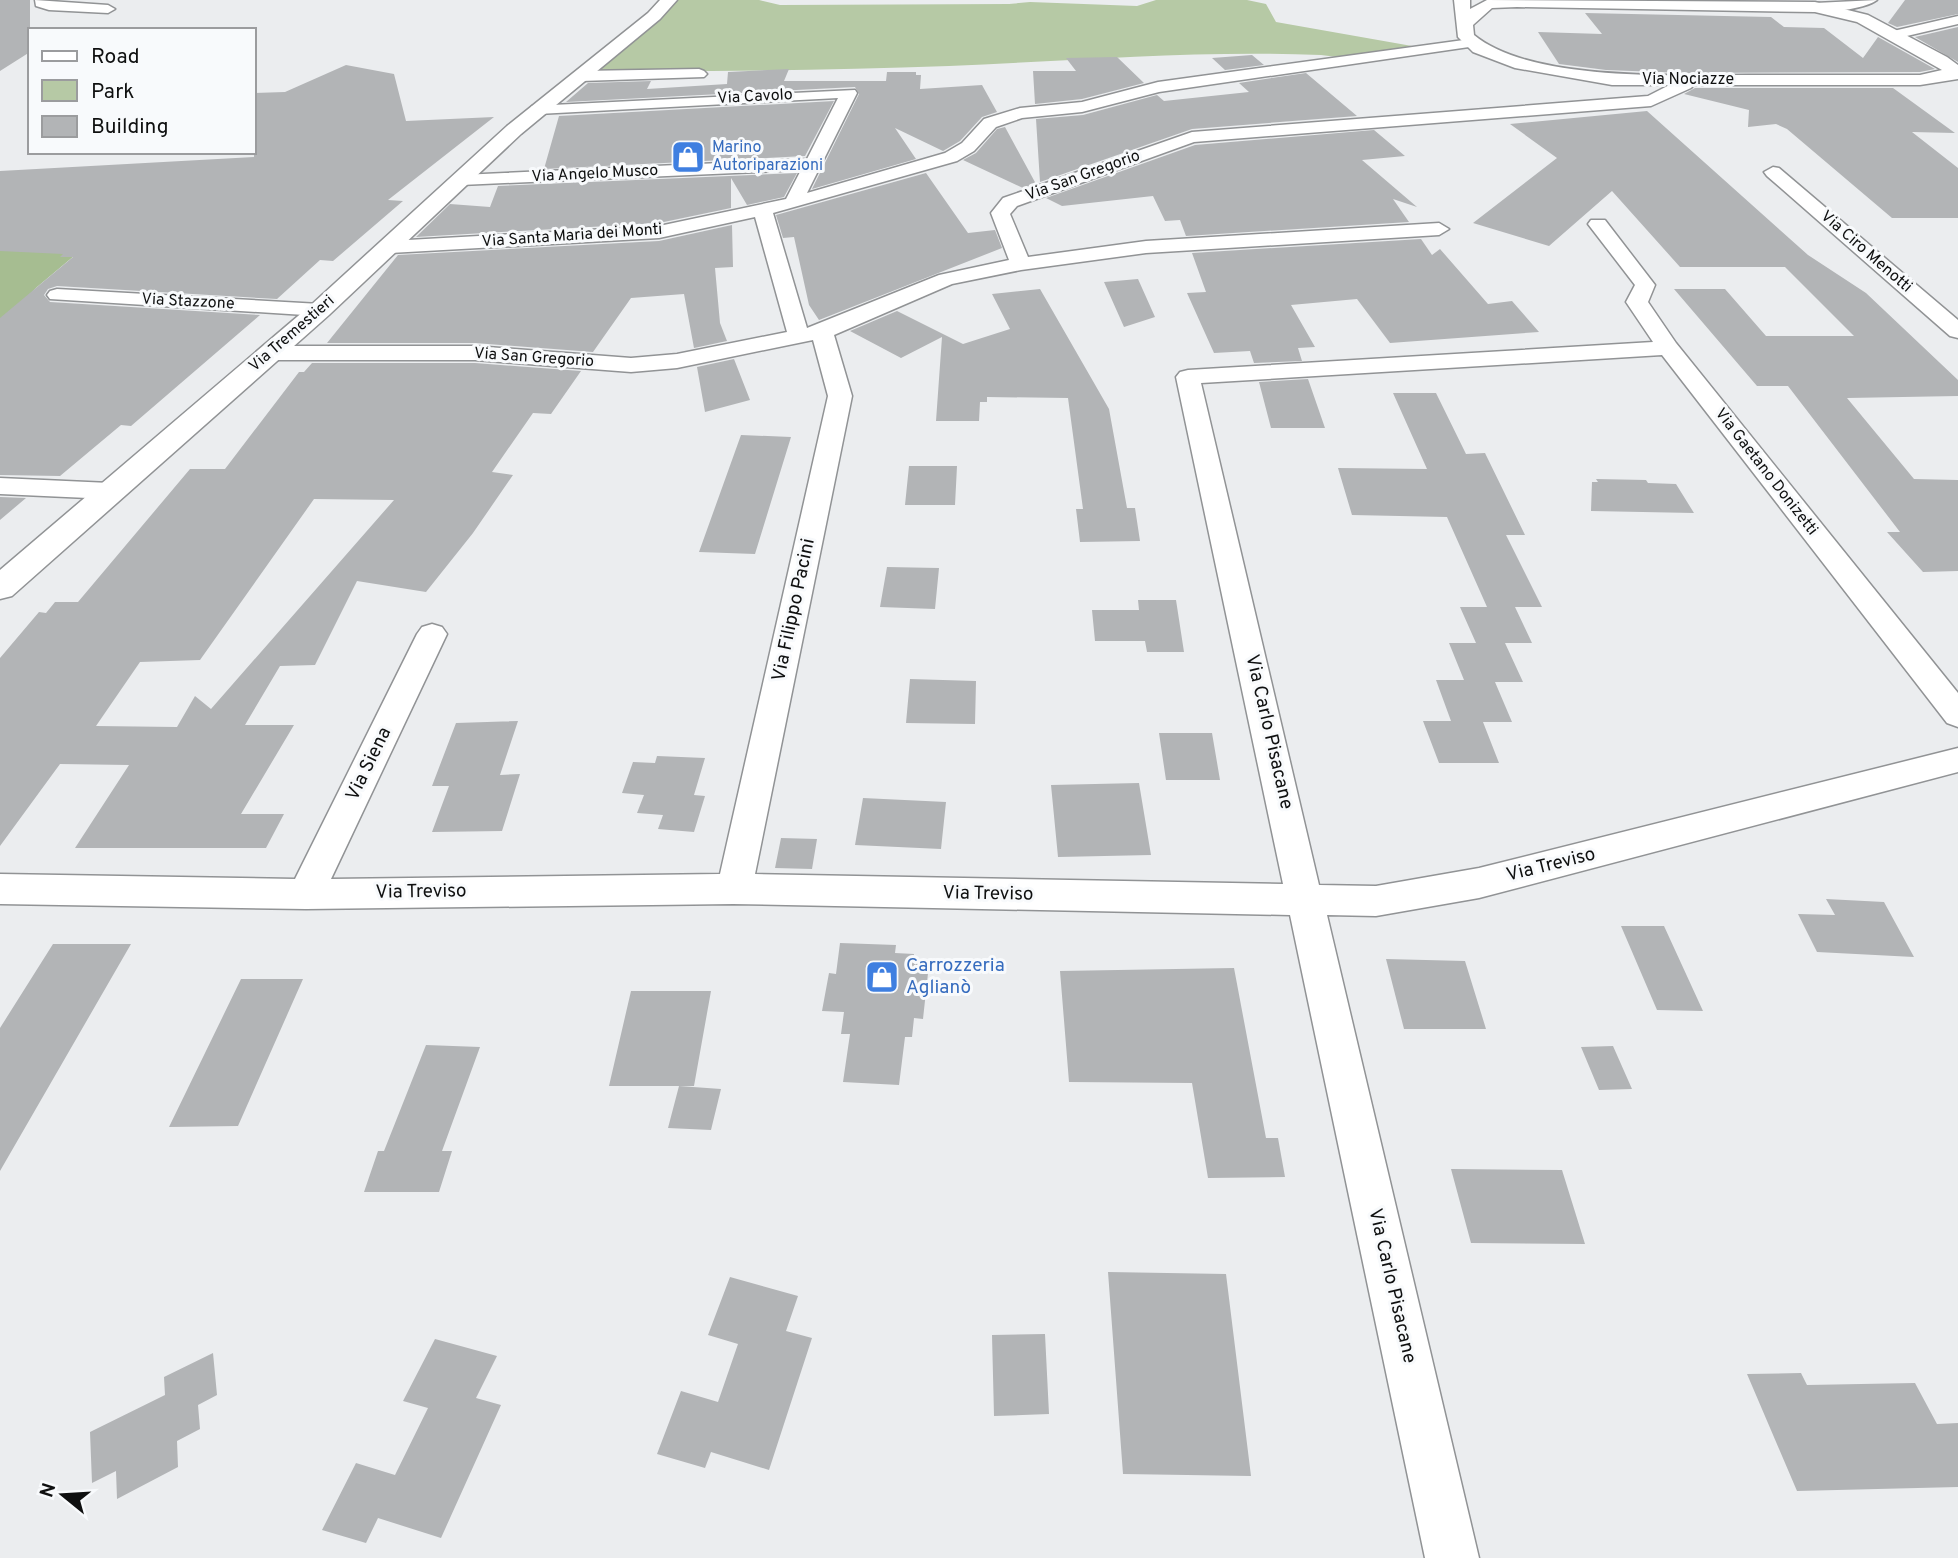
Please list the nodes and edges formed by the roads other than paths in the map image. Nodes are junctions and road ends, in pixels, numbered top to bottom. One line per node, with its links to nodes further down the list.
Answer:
1 (42, 0): 7 (street)
2 (669, 0): 15 (street, Via Tremestieri)
3 (1462, 0): 10 (street)
4 (1873, 0): 6 (street); 8 (street)
5 (1510, 1): 6 (street); 10 (street)
6 (1815, 7): 8 (street)
7 (108, 9)
8 (1862, 18): 11 (street)
9 (1958, 20): 11 (street)
10 (1466, 23): 12 (street)
11 (1894, 35): 14 (street)
12 (1471, 43): 16 (street, Via Nociazze); 21 (street, Via Santa Maria dei Monti)
13 (699, 74): 15 (street)
14 (1952, 74): 16 (street, Via Nociazze)
15 (581, 76): 17 (street, Via Tremestieri)
16 (1690, 80): 26 (street, Via San Gregorio)
17 (538, 109): 18 (street, Via Cavolo); 20 (street, Via Tremestieri)
18 (813, 164): 20 (street, Via Angelo Musco); 21 (street, Via Cavolo)
19 (1773, 172): 29 (street, Via Ciro Menotti)
20 (461, 180): 25 (street, Via Tremestieri)
21 (793, 203): 22 (street, Via Santa Maria dei Monti)
22 (763, 210): 25 (street, Via Santa Maria dei Monti); 30 (street, Via Filippo Pacini)
23 (1598, 224): 31 (street, Via Gaetano Donizetti)
24 (1438, 229): 26 (street)
25 (390, 247): 28 (street, Via Tremestieri)
26 (1021, 264): 30 (street, Via San Gregorio)
27 (57, 295): 28 (street, Via Stazzone)
28 (320, 310): 32 (street, Via Tremestieri)
29 (1958, 331)
30 (810, 335): 32 (street, Via San Gregorio); 40 (street, Via Filippo Pacini)
31 (1668, 348): 37 (street, Via Gaetano Donizetti); 42 (street, Via Carlo Pisacane)
32 (270, 353): 34 (street, Via Tremestieri)
33 (0, 486): 34 (street)
34 (110, 491): 35 (street, Via Tremestieri)
35 (0, 588)
36 (432, 634): 41 (street, Via Siena)
37 (1958, 715)
38 (1958, 760): 42 (street, Via Treviso)
39 (0, 889): 41 (street, Via Treviso)
40 (733, 889): 41 (street, Via Treviso); 42 (street, Via Treviso)
41 (306, 894)
42 (1307, 900): 43 (street, Via Carlo Pisacane)
43 (1452, 1558)

